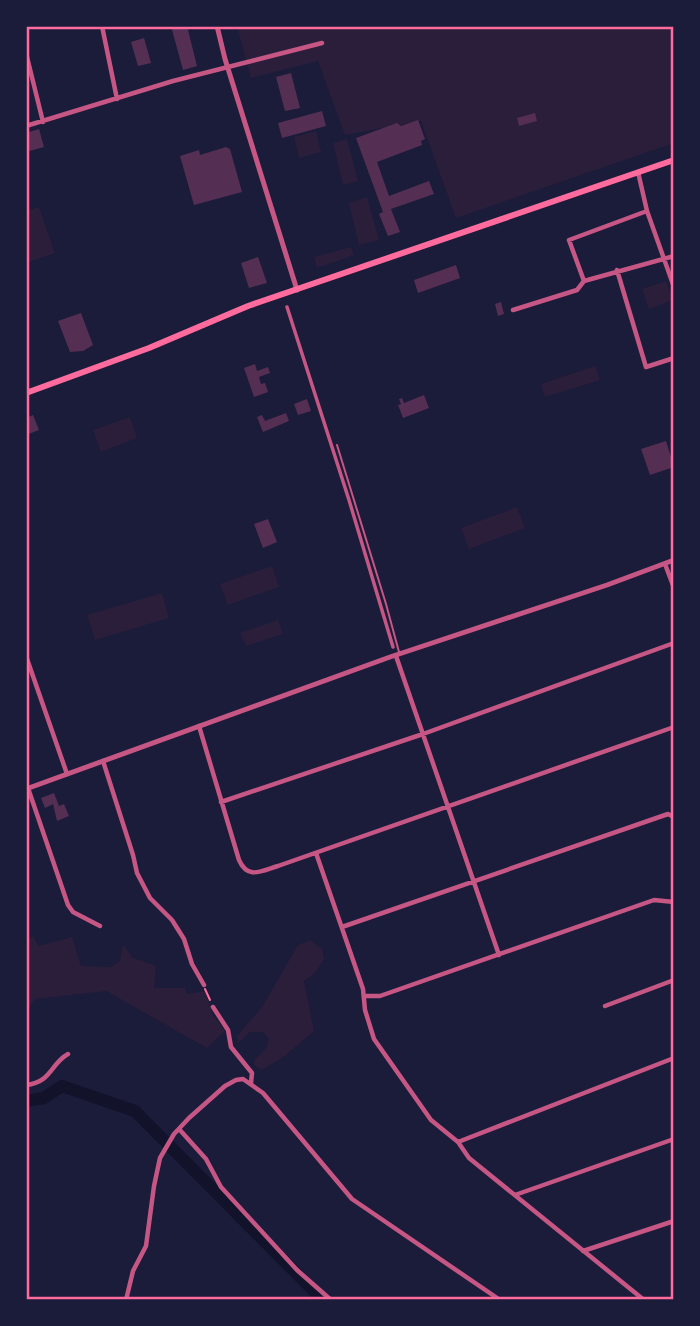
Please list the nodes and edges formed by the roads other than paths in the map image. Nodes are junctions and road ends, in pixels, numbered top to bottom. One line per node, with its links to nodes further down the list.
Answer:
1 (102, 26): 6 (street)
2 (217, 26): 5 (street)
3 (323, 43): 5 (street)
4 (26, 53): 7 (street)
5 (227, 67): 6 (street); 17 (street)
6 (117, 99): 7 (street)
7 (43, 122): 8 (street)
8 (26, 126)
9 (674, 160): 10 (main road)
10 (638, 172): 11 (street); 17 (main road)
11 (647, 211): 13 (street); 15 (street)
12 (674, 256): 13 (street)
13 (665, 258): 14 (street); 16 (street)
14 (617, 270): 15 (street); 20 (street)
15 (584, 281): 19 (street)
16 (674, 287)
17 (297, 290): 21 (main road)
18 (287, 307): 27 (street)
19 (513, 310)
20 (674, 358)
21 (26, 393)
22 (337, 445): 28 (lane)
23 (674, 560): 24 (street)
24 (665, 564): 25 (street); 28 (street)
25 (674, 588)
26 (674, 643): 32 (street)
27 (393, 647)
28 (398, 655): 30 (street); 32 (street)
29 (26, 656): 34 (street)
30 (199, 726): 33 (street); 36 (street)
31 (674, 726): 37 (street)
32 (422, 734): 36 (street); 37 (street)
33 (103, 761): 34 (street); 46 (street)
34 (67, 774): 35 (street)
35 (27, 788): 42 (street)
36 (221, 802): 39 (street)
37 (448, 807): 39 (street); 40 (street)
38 (674, 817): 40 (street)
39 (316, 853): 43 (street)
40 (474, 881): 43 (street); 44 (street)
41 (674, 902): 44 (street)
42 (100, 926)
43 (342, 927): 47 (street)
44 (499, 955): 47 (street)
45 (674, 980): 48 (street)
46 (204, 985)
47 (365, 996): 56 (street)
48 (605, 1006)
49 (213, 1007): 52 (street)
50 (68, 1054): 53 (street)
51 (674, 1058): 56 (street)
52 (251, 1083): 54 (street); 62 (street)
53 (26, 1085)
54 (178, 1129): 60 (street); 61 (street)
55 (674, 1139): 57 (street)
56 (458, 1142): 57 (street)
57 (514, 1195): 59 (street)
58 (674, 1221): 59 (street)
59 (582, 1251): 63 (street)
60 (126, 1300)
61 (331, 1300)
62 (500, 1300)
63 (644, 1300)

